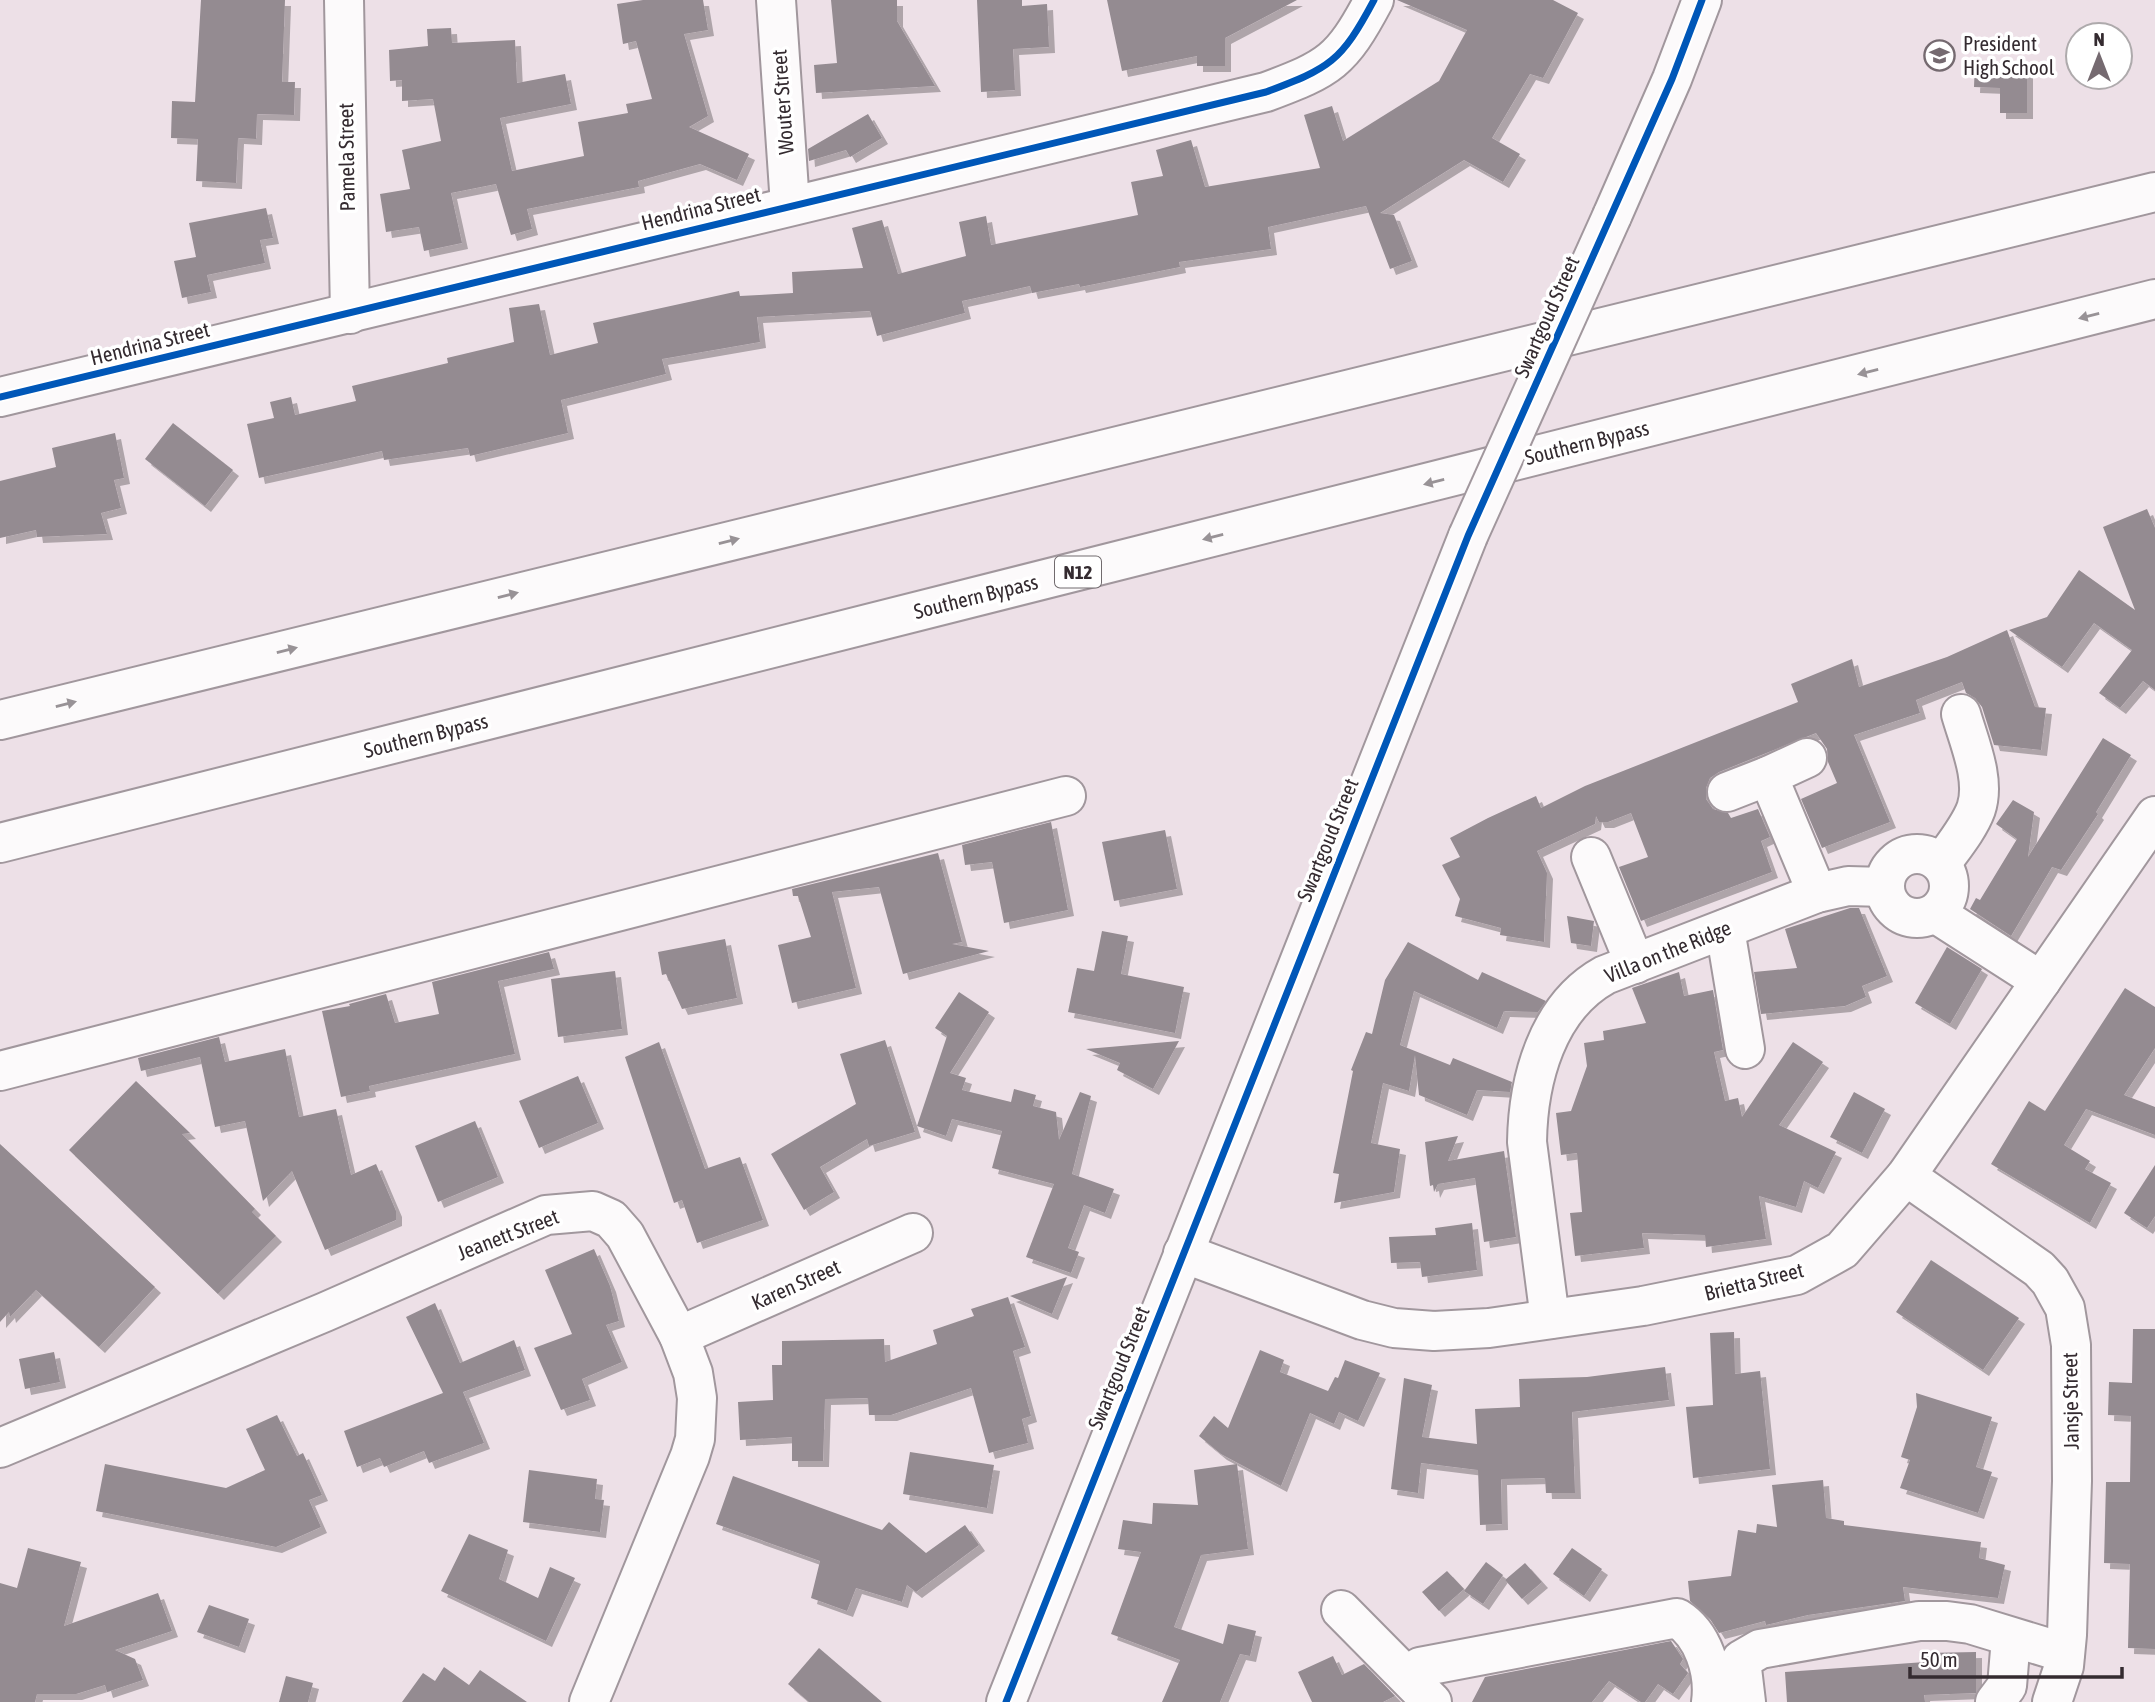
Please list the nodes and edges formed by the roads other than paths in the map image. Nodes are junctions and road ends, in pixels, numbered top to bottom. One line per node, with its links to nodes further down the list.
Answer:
1 (344, 0): 8 (main road, Pamela Street)
2 (776, 0): 6 (main road, Wouter Street)
3 (1374, 0): 6 (main road, Hendrina Street)
4 (1702, 0): 30 (main road, Swartgoud Street, bridge)
5 (2155, 192): 11 (main road, one-way to 5)
6 (790, 205): 8 (main road, Hendrina Street)
7 (2155, 299): 17 (main road, Southern Bypass / N12, one-way to 17)
8 (350, 314): 9 (main road, Hendrina Street)
9 (0, 397)
10 (1961, 714): 19 (main road)
11 (0, 720)
12 (1807, 758): 13 (main road)
13 (1768, 776): 14 (main road); 21 (main road)
14 (1727, 792)
15 (1066, 796): 27 (main road)
16 (2155, 816): 25 (main road, Brietta Street)
17 (0, 843)
18 (1591, 857): 24 (main road)
19 (1941, 864): 20 (main road); 22 (main road)
20 (1885, 887): 21 (main road, Villa on the Ridge); 22 (main road)
21 (1817, 893): 23 (main road, Villa on the Ridge)
22 (1935, 912): 25 (main road)
23 (1725, 929): 24 (main road, Villa on the Ridge); 26 (main road)
24 (1635, 964): 31 (main road, Villa on the Ridge)
25 (2041, 981): 28 (main road, Brietta Street)
26 (1745, 1049)
27 (0, 1071)
28 (1906, 1176): 31 (main road, Brietta Street); 36 (main road, Jansje Street)
29 (912, 1233): 32 (main road, Karen Street)
30 (1183, 1253): 31 (main road, Brietta Street); 39 (main road, Swartgoud Street)
31 (1550, 1319)
32 (679, 1336): 33 (main road, Jeanett Street); 38 (main road, Jeanett Street)
33 (0, 1448)
34 (1341, 1610): 37 (main road)
35 (2011, 1638): 36 (main road); 41 (main road); 42 (main road)
36 (2065, 1653): 43 (main road, Jansje Street)
37 (1420, 1691): 40 (main road)
38 (589, 1702)
39 (1006, 1702)
40 (1711, 1702)
41 (1745, 1702)
42 (1995, 1702)
43 (2052, 1702)

